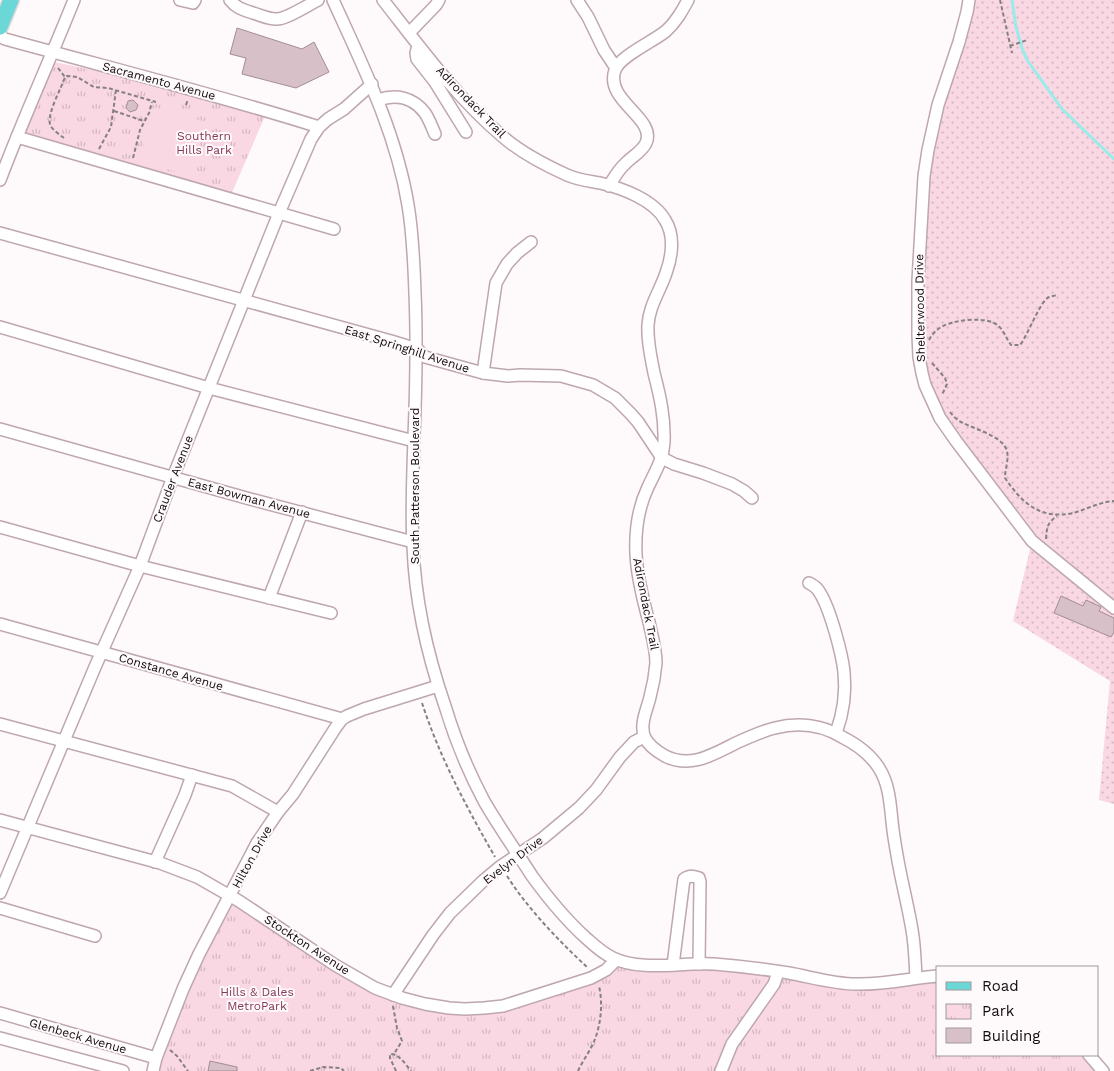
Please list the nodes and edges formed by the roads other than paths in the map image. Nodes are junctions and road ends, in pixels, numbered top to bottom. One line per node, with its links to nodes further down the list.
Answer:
1 (11, 0): 15 (main road)
2 (74, 0): 19 (street)
3 (180, 0): 4 (street)
4 (195, 0)
5 (230, 0): 14 (street)
6 (291, 0): 14 (street)
7 (318, 0): 14 (street)
8 (333, 0): 21 (street, South Patterson Boulevard)
9 (384, 0): 16 (street, Adirondack Trail)
10 (439, 0): 16 (street)
11 (576, 0): 20 (street)
12 (688, 0): 20 (street)
13 (969, 0): 49 (street, Shelterwood Drive)
14 (297, 10)
15 (0, 27)
16 (409, 33): 18 (street, Adirondack Trail)
17 (0, 36): 19 (street, Sacramento Avenue)
18 (418, 46): 24 (street); 28 (street, Adirondack Trail)
19 (52, 56): 23 (street, Sacramento Avenue); 26 (street)
20 (616, 68): 28 (street)
21 (372, 84): 22 (street, South Patterson Boulevard); 23 (street, Crauder Avenue)
22 (378, 100): 25 (street); 35 (street, South Patterson Boulevard)
23 (319, 127): 29 (street, Crauder Avenue)
24 (466, 132)
25 (436, 134)
26 (16, 137): 27 (street); 29 (street)
27 (0, 180)
28 (609, 186): 40 (street, Adirondack Trail)
29 (279, 213): 30 (street); 33 (street, Crauder Avenue)
30 (334, 229)
31 (0, 233): 33 (street, East Springhill Avenue)
32 (531, 242): 36 (street)
33 (245, 300): 35 (street, East Springhill Avenue); 37 (street, Crauder Avenue)
34 (0, 327): 37 (street)
35 (417, 349): 36 (street, East Springhill Avenue); 39 (street, South Patterson Boulevard)
36 (483, 373): 40 (street, East Springhill Avenue)
37 (209, 388): 39 (street); 41 (street, Crauder Avenue)
38 (0, 429): 41 (street, East Bowman Avenue)
39 (414, 442): 45 (street, South Patterson Boulevard)
40 (662, 458): 42 (street); 57 (street, Adirondack Trail)
41 (173, 477): 43 (street, East Bowman Avenue); 46 (street, Crauder Avenue)
42 (752, 498)
43 (302, 512): 45 (street, East Bowman Avenue); 48 (street)
44 (0, 526): 46 (street)
45 (413, 542): 53 (street, South Patterson Boulevard)
46 (140, 566): 48 (street); 52 (street, Crauder Avenue)
47 (809, 583): 56 (street)
48 (268, 598): 50 (street)
49 (1114, 608)
50 (331, 613)
51 (0, 624): 52 (street, Constance Avenue)
52 (101, 652): 54 (street, Constance Avenue); 58 (street, Crauder Avenue)
53 (438, 686): 54 (street); 63 (street, South Patterson Boulevard)
54 (342, 719): 60 (street, Hilton Drive)
55 (0, 724): 58 (street)
56 (836, 733): 57 (street); 74 (street)
57 (644, 737): 63 (street, Evelyn Drive)
58 (64, 742): 59 (street); 62 (street, Crauder Avenue)
59 (192, 775): 60 (street); 64 (street)
60 (278, 812): 66 (street, Hilton Drive)
61 (0, 820): 62 (street, Stockton Avenue)
62 (28, 828): 64 (street, Stockton Avenue); 65 (street, Crauder Avenue)
63 (518, 854): 69 (street, South Patterson Boulevard); 75 (street, Evelyn Drive)
64 (155, 862): 66 (street, Stockton Avenue)
65 (0, 893)
66 (230, 896): 75 (street, Stockton Avenue); 79 (street, Hilton Drive)
67 (0, 908): 68 (street)
68 (95, 936)
69 (616, 960): 71 (street, South Patterson Boulevard); 75 (street, Stockton Avenue)
70 (699, 964): 71 (street, South Patterson Boulevard); 71 (street); 72 (street, South Patterson Boulevard)
71 (673, 965)
72 (778, 972): 74 (street, South Patterson Boulevard); 82 (street)
73 (936, 976): 74 (street, South Patterson Boulevard)
74 (916, 978)
75 (392, 994)
76 (0, 1013): 79 (street, Glenbeck Avenue)
77 (0, 1038): 80 (street, Glenbeck Avenue)
78 (1090, 1056): 83 (street)
79 (156, 1058): 81 (street, Hilton Drive)
80 (123, 1071)
81 (153, 1071)
82 (721, 1071)
83 (1103, 1071)

